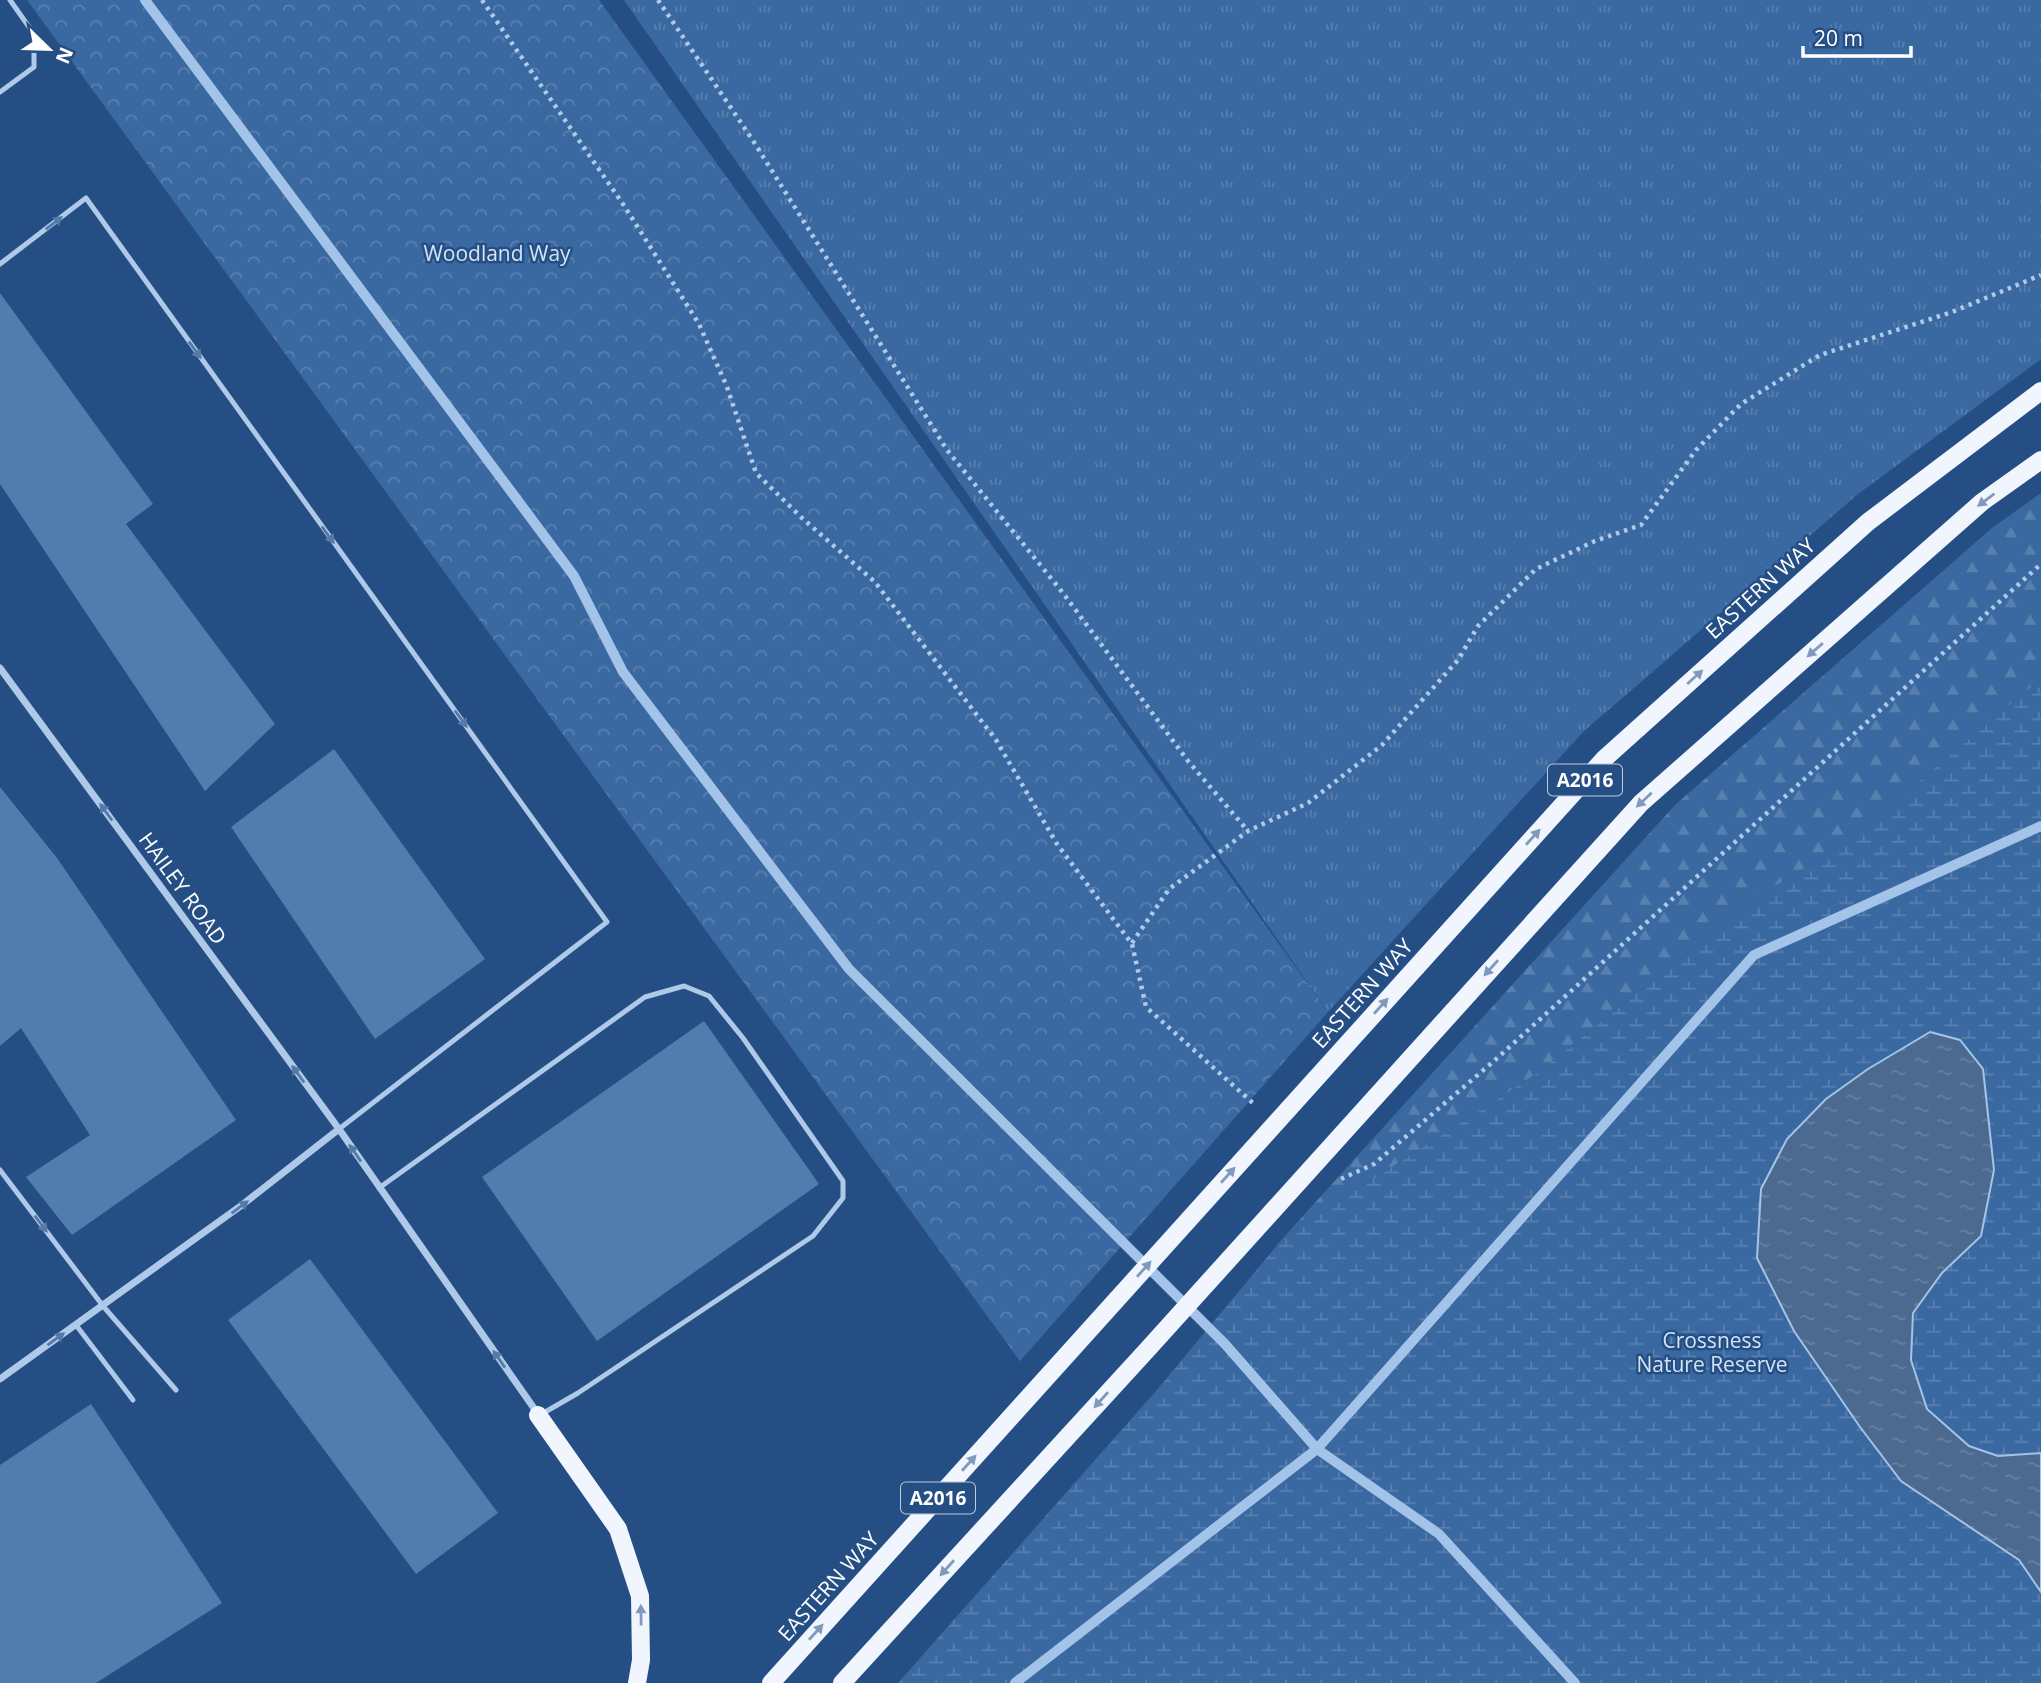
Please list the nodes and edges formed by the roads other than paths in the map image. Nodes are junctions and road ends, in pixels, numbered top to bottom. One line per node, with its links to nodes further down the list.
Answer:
1 (10, 0): 2 (lane)
2 (0, 92)
3 (0, 264): 7 (lane, one-way to 7)
4 (2041, 391): 17 (main road, EASTERN WAY / A2016, one-way to 4)
5 (2041, 460): 18 (main road, A2016, one-way to 18)
6 (0, 668): 7 (street, HAILEY ROAD, one-way to 6)
7 (339, 1129): 9 (street, HAILEY ROAD, one-way to 7); 10 (street, one-way to 7)
8 (0, 1170): 10 (lane, one-way to 10)
9 (379, 1188): 15 (street, HAILEY ROAD, one-way to 9); 15 (lane)
10 (103, 1306): 11 (street); 13 (lane)
11 (76, 1325): 12 (street, one-way to 11); 14 (lane)
12 (0, 1379)
13 (176, 1390)
14 (134, 1400)
15 (538, 1415): 16 (main road, one-way to 15)
16 (637, 1683)
17 (771, 1683)
18 (842, 1683)

